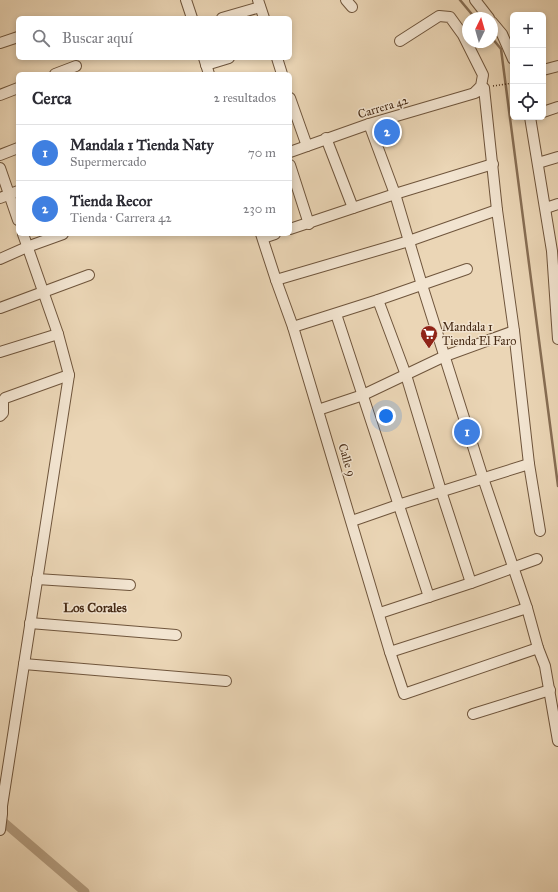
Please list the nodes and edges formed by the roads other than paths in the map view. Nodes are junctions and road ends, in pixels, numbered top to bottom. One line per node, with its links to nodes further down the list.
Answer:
1 (186, 0): 5 (street)
2 (475, 0): 4 (street)
3 (259, 4): 6 (street); 7 (street)
4 (484, 12)
5 (191, 16)
6 (227, 16)
7 (263, 16)
8 (498, 29): 12 (street)
9 (16, 38): 11 (street)
10 (400, 41): 22 (street)
11 (0, 44)
12 (510, 52)
13 (223, 60): 16 (street)
14 (277, 60): 20 (street)
15 (76, 66): 19 (street)
16 (206, 66)
17 (558, 66): 18 (street)
18 (546, 69)
19 (60, 72)
20 (281, 72)
21 (16, 89): 23 (street)
22 (479, 90): 28 (street, Carrera 42); 36 (street)
23 (0, 95)
24 (292, 104): 30 (street)
25 (558, 107): 26 (street)
26 (546, 111)
27 (531, 120): 35 (street)
28 (369, 124): 29 (street, Carrera 42); 40 (street)
29 (326, 138): 30 (street, Carrera 42); 42 (street)
30 (307, 146): 32 (street, Carrera 42)
31 (16, 149): 33 (street)
32 (292, 151)
33 (0, 155)
34 (558, 157): 35 (street)
35 (538, 163): 43 (street)
36 (493, 164): 40 (street); 44 (street)
37 (0, 168): 39 (street)
38 (292, 172): 46 (street)
39 (9, 194): 45 (street)
40 (395, 194): 42 (street); 51 (street)
41 (558, 204): 43 (street)
42 (353, 208): 46 (street)
43 (546, 208): 53 (street)
44 (497, 210): 51 (street); 65 (street)
45 (16, 214)
46 (308, 224): 47 (street)
47 (292, 229)
48 (24, 236): 52 (street)
49 (58, 236): 52 (street)
50 (262, 236): 57 (street, Calle 9)
51 (409, 241): 57 (street); 58 (street)
52 (28, 247): 54 (street); 59 (street)
53 (555, 250): 63 (street)
54 (0, 259)
55 (467, 269): 58 (street)
56 (89, 275): 59 (street)
57 (276, 280): 64 (street, Calle 9)
58 (422, 285): 60 (street); 69 (street)
59 (43, 292): 61 (street); 66 (street)
60 (378, 300): 62 (street); 71 (street)
61 (0, 308)
62 (336, 314): 64 (street); 72 (street)
63 (557, 320): 67 (street)
64 (293, 327): 73 (street, Calle 9)
65 (514, 331): 69 (street); 75 (street)
66 (58, 334): 68 (street); 70 (street)
67 (558, 339)
68 (0, 352)
69 (445, 356): 71 (street); 76 (street)
70 (69, 375): 74 (street); 83 (street)
71 (406, 375): 72 (street); 77 (street)
72 (363, 395): 73 (street); 78 (street)
73 (318, 410): 79 (street, Calle 9)
74 (0, 416)
75 (529, 464): 76 (street); 80 (street)
76 (483, 478): 77 (street); 82 (street)
77 (441, 491): 78 (street); 84 (street)
78 (398, 504): 79 (street); 86 (street)
79 (352, 521): 88 (street, Calle 9)
80 (540, 531)
81 (537, 559): 82 (street)
82 (513, 567): 84 (street); 87 (street)
83 (37, 579): 85 (street); 89 (street)
84 (471, 583): 86 (street)
85 (130, 585)
86 (429, 597): 88 (street)
87 (527, 608): 91 (street); 92 (street)
88 (380, 613): 92 (street, Calle 9)
89 (30, 623): 90 (street); 93 (street)
90 (176, 635)
91 (538, 648): 92 (street, Calle 9); 95 (street)
92 (390, 652)
93 (24, 664): 94 (street); 98 (street)
94 (226, 681)
95 (550, 690): 96 (street); 97 (street)
96 (473, 714)
97 (558, 741)
98 (1, 808): 99 (street)
99 (0, 828)

